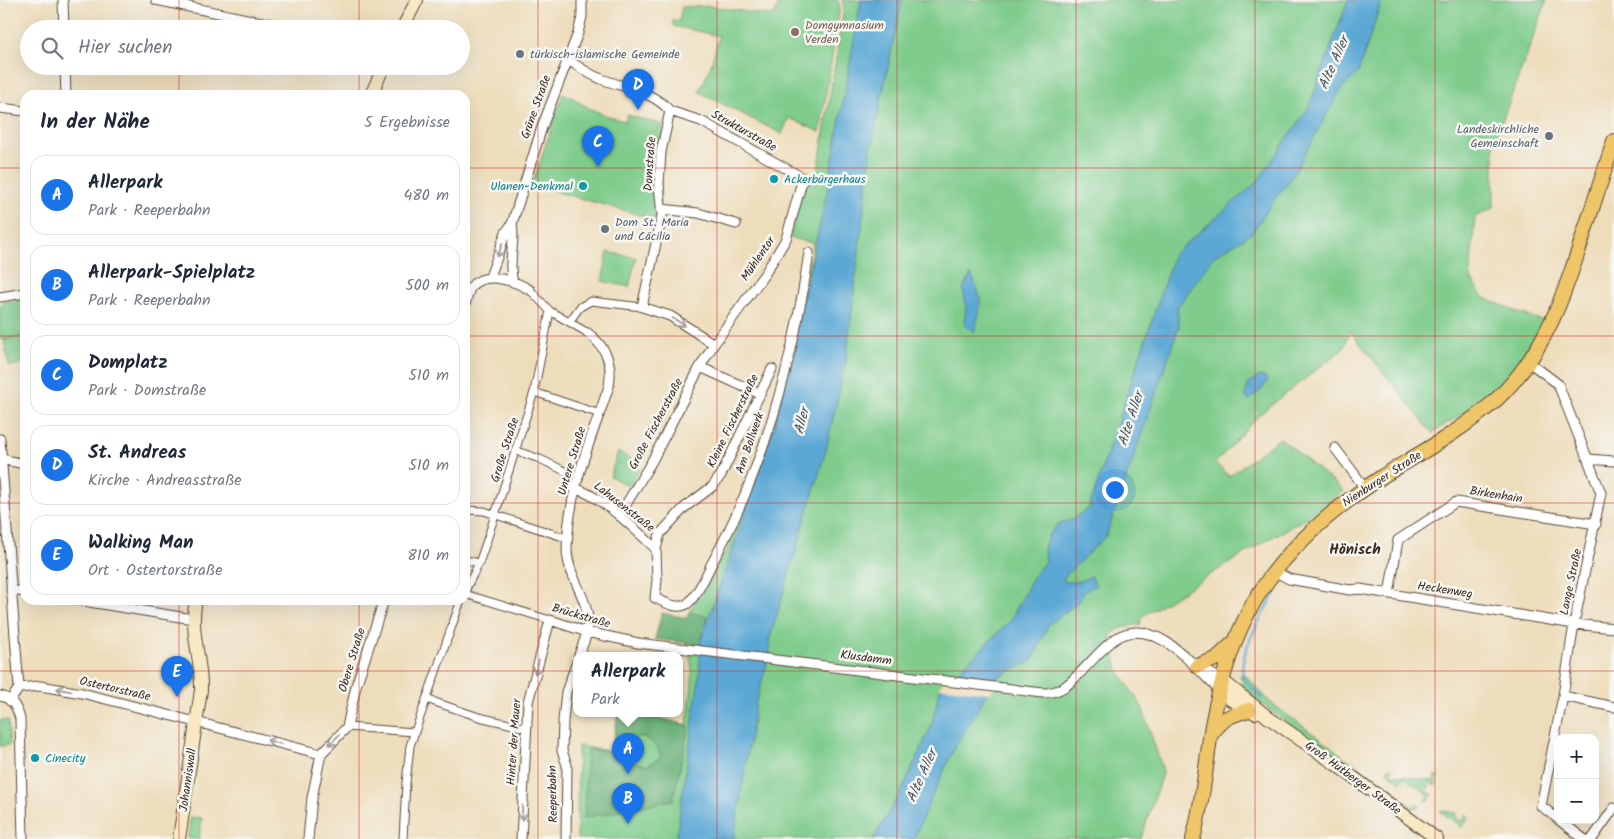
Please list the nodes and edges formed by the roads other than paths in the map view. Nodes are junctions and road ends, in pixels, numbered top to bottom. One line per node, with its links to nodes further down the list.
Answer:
1 (63, 0): 5 (street)
2 (156, 0): 6 (street)
3 (417, 0): 7 (main road)
4 (582, 0): 8 (street, Grüne Straße)
5 (64, 20)
6 (251, 20)
7 (407, 20)
8 (568, 60): 15 (street); 20 (street, Grüne Straße)
9 (65, 75): 11 (street)
10 (380, 75): 12 (main road)
11 (66, 90)
12 (373, 90)
13 (0, 108): 14 (street)
14 (20, 110)
15 (670, 111): 18 (street, Strukturstraße); 19 (street, Domstraße)
16 (1614, 141): 17 (main road, Nienburger Straße)
17 (1612, 156): 34 (main road, Nienburger Straße)
18 (803, 178): 33 (street, Mühlentor)
19 (661, 209): 21 (street); 29 (street, Domstraße)
20 (512, 224): 23 (street, one-way to 23); 24 (street)
21 (736, 224)
22 (809, 253): 55 (street, Am Bollwerk)
23 (490, 277): 24 (street); 25 (street)
24 (513, 282): 26 (street)
25 (470, 288)
26 (530, 290): 30 (street)
27 (20, 293): 28 (street)
28 (0, 297)
29 (642, 307): 31 (street); 33 (street, one-way to 33)
30 (550, 311): 31 (street); 37 (street, Große Straße)
31 (569, 322): 32 (street)
32 (588, 333): 39 (street, Untere Straße)
33 (714, 344): 35 (street, Große Fischerstraße)
34 (1529, 362): 44 (street, Lange Straße); 49 (main road, Nienburger Straße)
35 (700, 367): 38 (street); 52 (street, Große Fischerstraße)
36 (772, 369): 38 (street, Kleine Fischerstraße)
37 (534, 392): 39 (street); 42 (street, Große Straße)
38 (760, 394): 55 (street, Kleine Fischerstraße)
39 (600, 414): 48 (street, Untere Straße)
40 (0, 439): 43 (street)
41 (1334, 448): 49 (street)
42 (516, 450): 47 (street); 51 (street, Große Straße)
43 (1, 459): 46 (street); 60 (street)
44 (1588, 459): 45 (street); 53 (street, Lange Straße)
45 (1614, 462)
46 (20, 463)
47 (569, 474)
48 (574, 488): 52 (street, Lahusenstraße); 72 (street, Untere Straße)
49 (1366, 488): 58 (main road, Nienburger Straße)
50 (470, 511): 51 (street)
51 (496, 515): 54 (street); 57 (street, Große Straße)
52 (620, 516): 55 (street, Lahusenstraße)
53 (1596, 524): 63 (street, Birkenhain); 70 (street, Lange Straße)
54 (563, 537)
55 (656, 548)
56 (470, 561): 57 (street)
57 (479, 564): 59 (street, Große Straße)
58 (1274, 571): 63 (street, Heckenweg); 73 (main road, Nienburger Straße)
59 (470, 582)
60 (11, 590): 61 (street); 79 (street)
61 (20, 591)
62 (470, 594): 69 (street, Brückstraße)
63 (1389, 594): 70 (street, Heckenweg)
64 (105, 605): 68 (street)
65 (195, 605): 68 (main road, Johanniswall)
66 (382, 605): 89 (street, Obere Straße)
67 (459, 605): 83 (street)
68 (193, 619): 88 (main road, Johanniswall)
69 (550, 620): 72 (street, Brückstraße); 90 (street, Hinter der Mauer, one-way to 90)
70 (1574, 624): 71 (street, Heckenweg); 82 (street, Lange Straße)
71 (1614, 628)
72 (587, 632): 74 (street, Brückstraße); 75 (street)
73 (1236, 640): 76 (main road); 78 (main road, Nienburger Straße)
74 (693, 649): 80 (street, Klusdamm)
75 (580, 652)
76 (1195, 665): 78 (street, Groß Hutberger Straße); 80 (street, Groß Hutberger Straße)
77 (573, 673): 102 (street, Reeperbahn)
78 (1221, 685): 86 (main road, Groß Hutberger Straße); 87 (main road, Groß Hutberger Straße); 92 (main road, Nienburger Straße)
79 (19, 688): 84 (street); 88 (street, Ostertorstraße, one-way to 79)
80 (1035, 692)
81 (0, 696): 84 (street)
82 (1563, 696): 85 (street); 95 (street, Lange Straße)
83 (426, 699): 90 (street); 91 (street)
84 (10, 700): 97 (street)
85 (1614, 707)
86 (1249, 710): 87 (main road, Groß Hutberger Straße); 92 (main road)
87 (1269, 718): 104 (main road, Groß Hutberger Straße)
88 (196, 721): 93 (street, Ostertorstraße, one-way to 88); 98 (main road, Johanniswall)
89 (348, 728): 91 (street); 93 (street, one-way to 93)
90 (526, 728): 101 (street, Hinter der Mauer, one-way to 101)
91 (414, 732): 100 (street)
92 (1211, 733): 103 (main road, Nienburger Straße)
93 (321, 754): 99 (street)
94 (1614, 808): 106 (street)
95 (1554, 816)
96 (1564, 824): 105 (street, Lange Straße)
97 (24, 839)
98 (179, 839)
99 (308, 839)
100 (402, 839)
101 (521, 839)
102 (566, 839)
103 (1192, 839)
104 (1437, 839)
105 (1584, 839)
106 (1592, 839)

